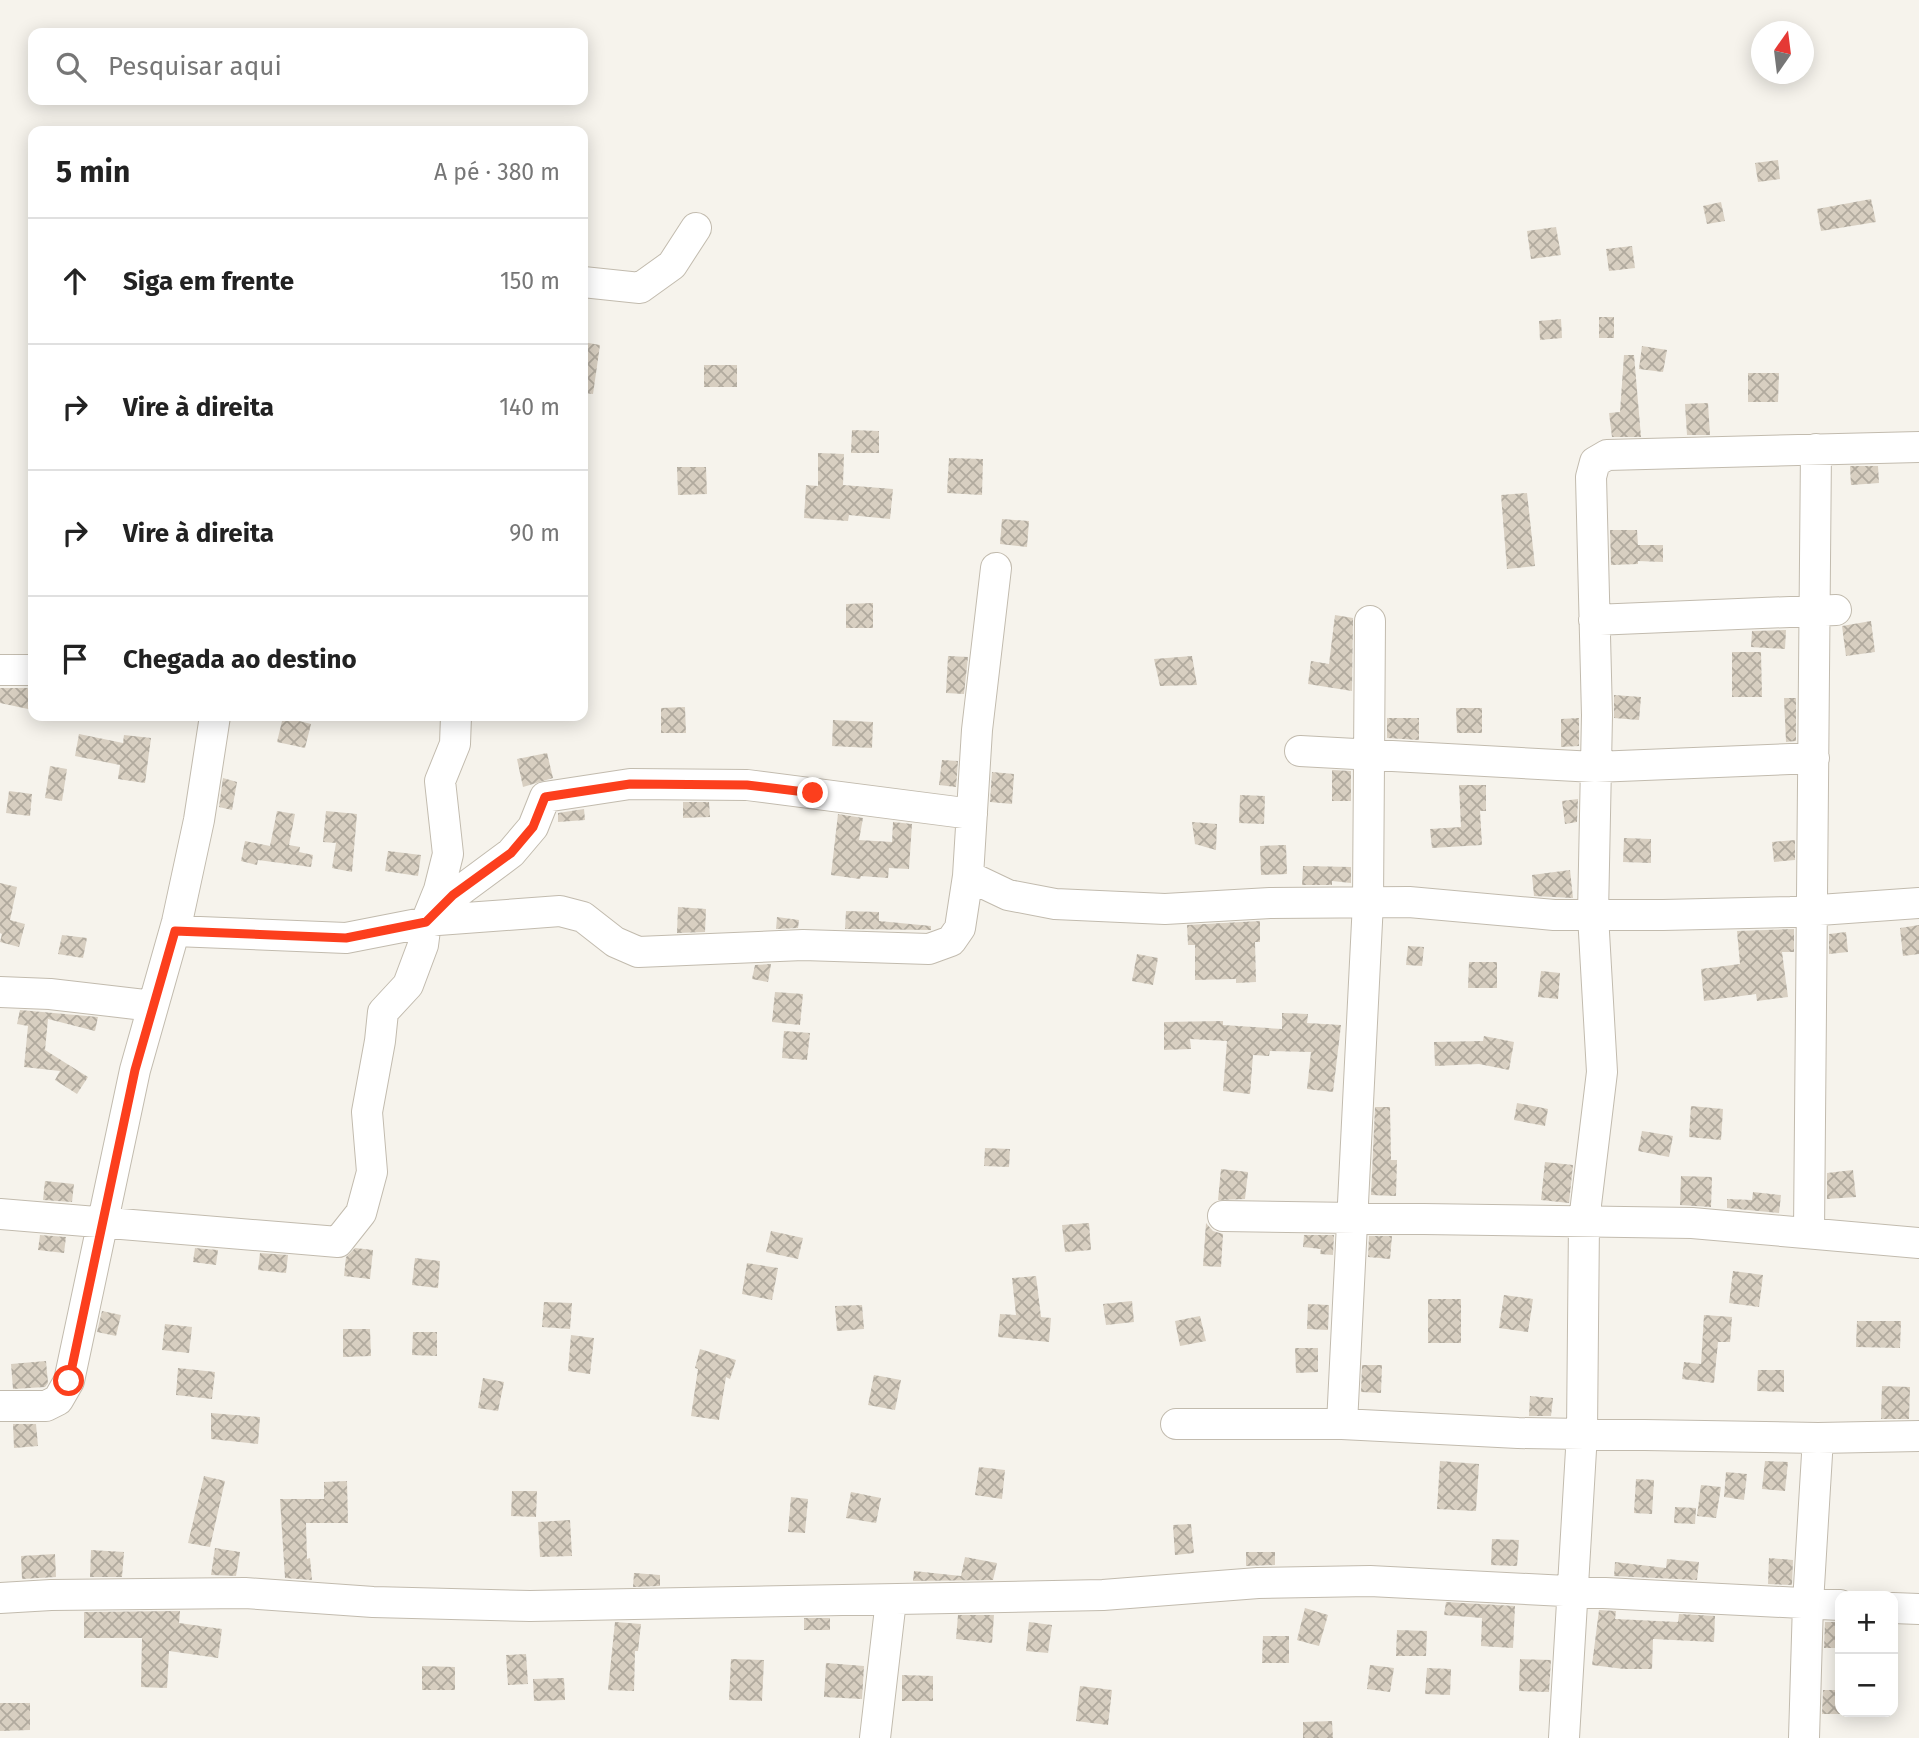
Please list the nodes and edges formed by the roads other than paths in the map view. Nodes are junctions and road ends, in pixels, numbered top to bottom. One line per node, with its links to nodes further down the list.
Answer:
1 (696, 228): 2 (street)
2 (588, 283)
3 (1919, 447): 4 (street)
4 (1816, 449): 6 (street); 7 (street)
5 (996, 568): 17 (street)
6 (1825, 611): 7 (street); 15 (street)
7 (1594, 620): 16 (street)
8 (1370, 621): 14 (street)
9 (0, 670): 10 (street)
10 (28, 670)
11 (214, 721): 24 (street)
12 (456, 721): 23 (street)
13 (1300, 751): 14 (street)
14 (1368, 754): 16 (street); 19 (street)
15 (1814, 758): 16 (street); 21 (street)
16 (1595, 767): 22 (street)
17 (972, 814): 18 (street); 23 (street)
18 (968, 876): 19 (street); 23 (street)
19 (1368, 902): 22 (street); 29 (street)
20 (1919, 903): 21 (street)
21 (1813, 911): 22 (street); 32 (street)
22 (1593, 915): 30 (street)
23 (426, 922): 24 (street); 31 (street)
24 (175, 931): 26 (street)
25 (0, 992): 26 (street)
26 (153, 1006): 31 (street)
27 (0, 1214): 31 (street)
28 (1223, 1216): 29 (street)
29 (1351, 1217): 30 (street); 36 (street)
30 (1584, 1221): 32 (street); 37 (street)
31 (102, 1223): 34 (street)
32 (1809, 1232): 33 (street)
33 (1919, 1243)
34 (0, 1406)
35 (1176, 1424): 36 (street)
36 (1342, 1424): 37 (street)
37 (1582, 1433): 39 (street); 40 (street)
38 (1919, 1436): 39 (street)
39 (1818, 1438): 43 (street)
40 (1574, 1590): 42 (street); 43 (street); 48 (street)
41 (0, 1598): 42 (street)
42 (891, 1600): 47 (street)
43 (1808, 1603): 44 (street); 49 (street)
44 (1835, 1605)
45 (1898, 1608): 46 (street)
46 (1919, 1609)
47 (875, 1738)
48 (1564, 1738)
49 (1804, 1738)

